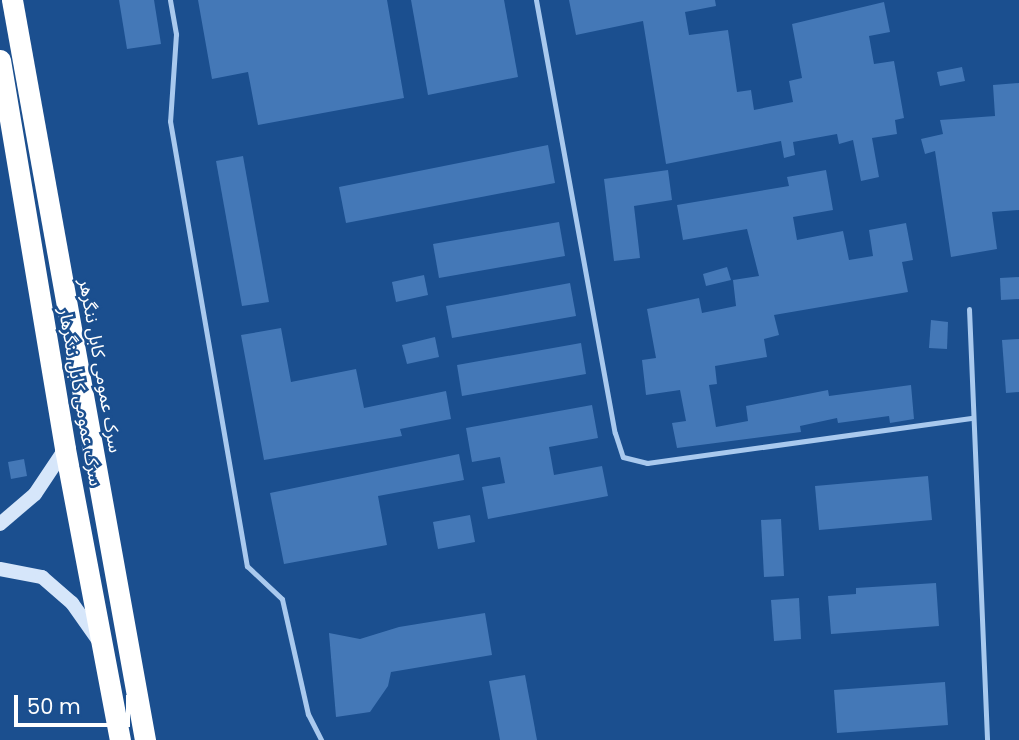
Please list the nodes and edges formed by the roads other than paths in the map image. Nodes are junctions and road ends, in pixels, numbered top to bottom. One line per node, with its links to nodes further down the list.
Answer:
1 (12, 0): 12 (highway, سرک عمومی کابل ننگرهر)
2 (170, 0): 13 (lane)
3 (536, 0): 6 (lane)
4 (0, 60): 7 (highway, سرک عمومی کابل ننگرهار)
5 (969, 309): 6 (lane)
6 (973, 418): 14 (lane)
7 (65, 449): 8 (street); 10 (highway, سرک عمومی کابل ننگرهار)
8 (0, 524)
9 (0, 569): 10 (street)
10 (103, 649): 11 (highway, سرک عمومی کابل ننگرهار)
11 (121, 740)
12 (145, 740)
13 (321, 740)
14 (987, 740)

